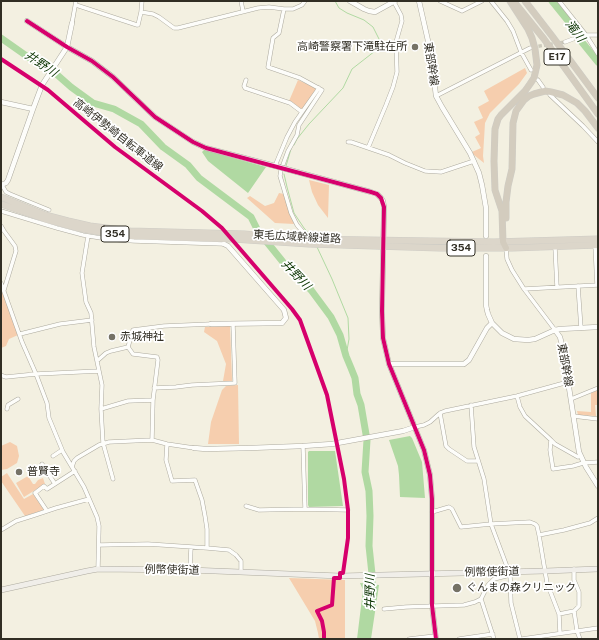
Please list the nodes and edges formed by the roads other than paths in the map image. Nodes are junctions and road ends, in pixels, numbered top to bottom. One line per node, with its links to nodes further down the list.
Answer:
1 (142, 1): 17 (street)
2 (241, 1): 16 (street)
3 (305, 1): 15 (street)
4 (350, 1): 5 (street)
5 (395, 1): 43 (street)
6 (419, 1): 34 (street, 東部幹線)
7 (440, 1): 8 (street)
8 (482, 1)
9 (491, 1): 26 (street)
10 (510, 1): 60 (highway)
11 (514, 1): 39 (highway, E17)
12 (525, 1): 35 (highway, E17)
13 (559, 1): 20 (street)
14 (76, 3): 17 (street); 19 (street)
15 (284, 9): 16 (street); 32 (street)
16 (243, 11): 17 (street)
17 (141, 12)
18 (26, 21): 24 (street)
19 (72, 23): 24 (street)
20 (584, 35): 21 (street); 27 (street)
21 (598, 35)
22 (573, 39): 23 (street)
23 (565, 42)
24 (67, 47): 37 (street); 45 (street)
25 (530, 48): 26 (street)
26 (521, 52): 28 (street); 34 (street)
27 (598, 54)
28 (531, 70)
29 (246, 80): 38 (street)
30 (538, 80): 31 (street)
31 (543, 87)
32 (319, 88): 38 (street); 45 (street)
33 (550, 95): 42 (street)
34 (436, 96): 44 (street, 東部幹線)
35 (598, 98)
36 (1, 102): 37 (street)
37 (33, 110): 47 (street)
38 (302, 112): 45 (street)
39 (598, 114)
40 (598, 128): 60 (highway)
41 (348, 142): 43 (street)
42 (598, 142)
43 (368, 148): 44 (street)
44 (474, 162): 55 (street, 東部幹線)
45 (278, 168): 46 (street); 53 (street); 57 (street, bridge)
46 (290, 169)
47 (2, 185): 50 (street)
48 (1, 197): 56 (highway, 東毛広域幹線道路 / 354)
49 (1, 204): 56 (highway, 東毛広域幹線道路 / 354)
50 (49, 210)
51 (1, 211): 54 (street)
52 (1, 226): 68 (street)
53 (303, 232)
54 (88, 236): 59 (street); 69 (street)
55 (486, 236)
56 (307, 241): 57 (highway, 東毛広域幹線道路 / 354)
57 (383, 243): 60 (highway, 東毛広域幹線道路 / 354); 79 (street)
58 (597, 243): 60 (highway, 東毛広域幹線道路 / 354); 61 (highway, 東毛広域幹線道路 / 354); 64 (street)
59 (224, 244): 72 (street)
60 (505, 244): 61 (highway, 東毛広域幹線道路 / 354); 67 (street)
61 (555, 247): 66 (street)
62 (486, 256): 70 (street)
63 (1, 283): 68 (street)
64 (598, 285): 65 (street)
65 (578, 286): 66 (street); 74 (street)
66 (557, 287): 67 (street)
67 (524, 289): 75 (street)
68 (4, 290): 76 (street)
69 (92, 320): 76 (street); 78 (street)
70 (492, 323): 75 (street, 東部幹線); 79 (street)
71 (210, 324): 72 (street); 77 (street)
72 (233, 324): 84 (street)
73 (598, 327): 74 (street)
74 (581, 328): 75 (street)
75 (555, 330): 83 (street, 東部幹線)
76 (20, 334): 81 (street)
77 (128, 347): 78 (street); 84 (street)
78 (97, 361): 80 (street)
79 (389, 364): 96 (street)
80 (98, 371): 81 (street); 92 (street)
81 (36, 374): 82 (street); 103 (street)
82 (1, 375)
83 (568, 382): 86 (street); 88 (street, 東部幹線)
84 (154, 388): 89 (street)
85 (598, 388): 88 (street)
86 (517, 396): 90 (street); 98 (street)
87 (18, 399): 91 (street)
88 (571, 399): 94 (street, 東部幹線)
89 (153, 400): 92 (street); 97 (street)
90 (471, 405): 93 (street); 106 (street)
91 (7, 409)
92 (101, 409): 99 (street)
93 (440, 413): 96 (street); 106 (street)
94 (573, 416): 95 (street); 105 (street, 東部幹線)
95 (598, 418)
96 (415, 428): 101 (street); 119 (street)
97 (152, 440): 99 (street); 100 (street)
98 (551, 440): 105 (street); 108 (street)
99 (103, 443): 110 (street); 111 (street)
100 (167, 444): 102 (street); 126 (street)
101 (303, 446): 102 (street); 116 (street)
102 (194, 448)
103 (62, 450): 104 (street); 110 (street)
104 (53, 456)
105 (580, 456): 108 (street, 東部幹線)
106 (478, 461): 121 (street)
107 (598, 462): 108 (street)
108 (583, 463): 113 (street, 東部幹線)
109 (42, 464): 112 (street)
110 (74, 469): 112 (street); 114 (street)
111 (113, 479)
112 (55, 484): 118 (street)
113 (598, 486)
114 (89, 499): 118 (street); 124 (street)
115 (246, 506): 116 (street)
116 (305, 509): 117 (street)
117 (348, 510)
118 (47, 511): 122 (street)
119 (432, 512): 121 (street); 133 (street)
120 (598, 518): 123 (street)
121 (491, 524): 123 (street); 134 (street)
122 (1, 530)
123 (539, 535): 131 (street)
124 (99, 545): 125 (street); 128 (street)
125 (191, 547): 126 (street); 130 (street)
126 (207, 548): 132 (street)
127 (598, 568): 129 (main road, 例幣使街道)
128 (98, 569): 130 (main road, 例幣使街道); 135 (main road, 例幣使街道)
129 (574, 569): 131 (main road, 例幣使街道); 139 (street)
130 (190, 570): 132 (main road, 例幣使街道)
131 (545, 571): 134 (main road, 例幣使街道); 140 (street)
132 (241, 572): 133 (main road, 例幣使街道)
133 (433, 573): 134 (main road, 例幣使街道); 137 (street)
134 (510, 573): 136 (street); 149 (street)
135 (1, 590)
136 (481, 599): 137 (street); 144 (street)
137 (432, 606): 138 (street); 146 (street)
138 (384, 609)
139 (574, 611): 140 (street); 142 (street)
140 (559, 614): 143 (street)
141 (598, 628): 142 (street)
142 (577, 631): 143 (street); 150 (street)
143 (560, 633): 149 (street)
144 (492, 634): 147 (street); 148 (street)
145 (408, 638): 146 (street)
146 (435, 638)
147 (459, 639)
148 (494, 639)
149 (521, 639)
150 (580, 639)

